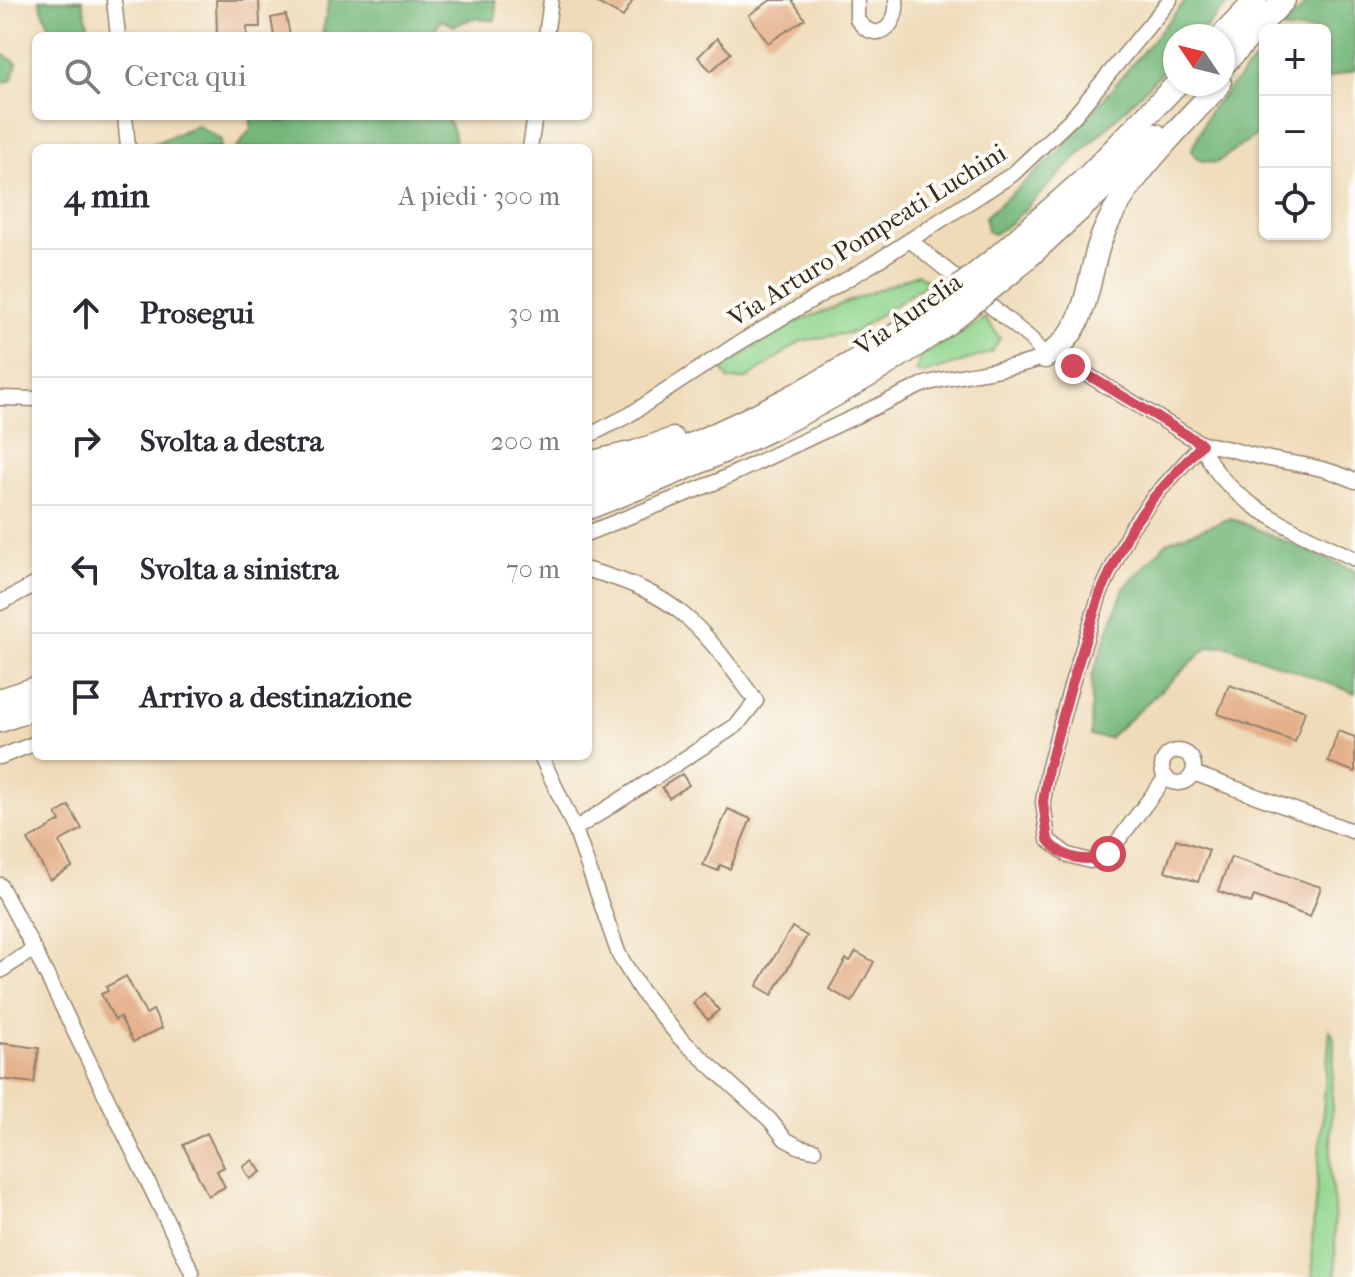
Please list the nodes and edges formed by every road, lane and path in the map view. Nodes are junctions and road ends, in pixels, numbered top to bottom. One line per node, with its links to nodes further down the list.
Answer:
1 (114, 0): 11 (street)
2 (551, 0): 12 (street)
3 (857, 0): 4 (street)
4 (896, 0)
5 (1170, 0): 23 (street, Via Arturo Pompeati Luchini)
6 (1256, 0): 9 (highway)
7 (1284, 0): 14 (highway)
8 (1292, 0): 10 (highway)
9 (1233, 24)
10 (1272, 24)
11 (118, 32)
12 (547, 32)
13 (1259, 39): 15 (highway)
14 (1235, 52)
15 (1235, 67)
16 (1165, 96): 24 (highway, Via Aurelia)
17 (1193, 96): 24 (highway, Via Aurelia)
18 (1209, 96): 26 (highway)
19 (125, 120): 21 (street)
20 (534, 120): 22 (street)
21 (128, 144)
22 (531, 144)
23 (911, 241): 26 (street); 31 (street, Via Arturo Pompeati Luchini)
24 (1005, 264): 25 (highway, Via Aurelia, bridge)
25 (939, 317): 28 (highway, Via Aurelia); 36 (highway, Via Aurelia)
26 (1045, 357): 37 (street)
27 (1073, 366): 32 (street)
28 (827, 379): 33 (highway); 35 (highway, Via Aurelia)
29 (0, 398): 30 (street)
30 (32, 399)
31 (592, 434)
32 (1202, 444): 34 (street); 38 (street); 50 (street)
33 (592, 462)
34 (1355, 481)
35 (592, 485)
36 (592, 506)
37 (592, 531)
38 (1355, 559)
39 (592, 571): 51 (street)
40 (32, 586): 41 (street)
41 (0, 603)
42 (32, 689): 43 (highway)
43 (0, 700)
44 (32, 709): 45 (highway)
45 (0, 721)
46 (32, 745): 47 (street)
47 (0, 757)
48 (543, 760): 51 (street)
49 (1193, 773): 50 (street); 50 (street); 52 (street)
50 (1166, 777)
51 (575, 829): 56 (street)
52 (1355, 832)
53 (0, 885): 54 (street)
54 (34, 949): 55 (street); 57 (street)
55 (0, 971)
56 (814, 1150)
57 (192, 1272)

